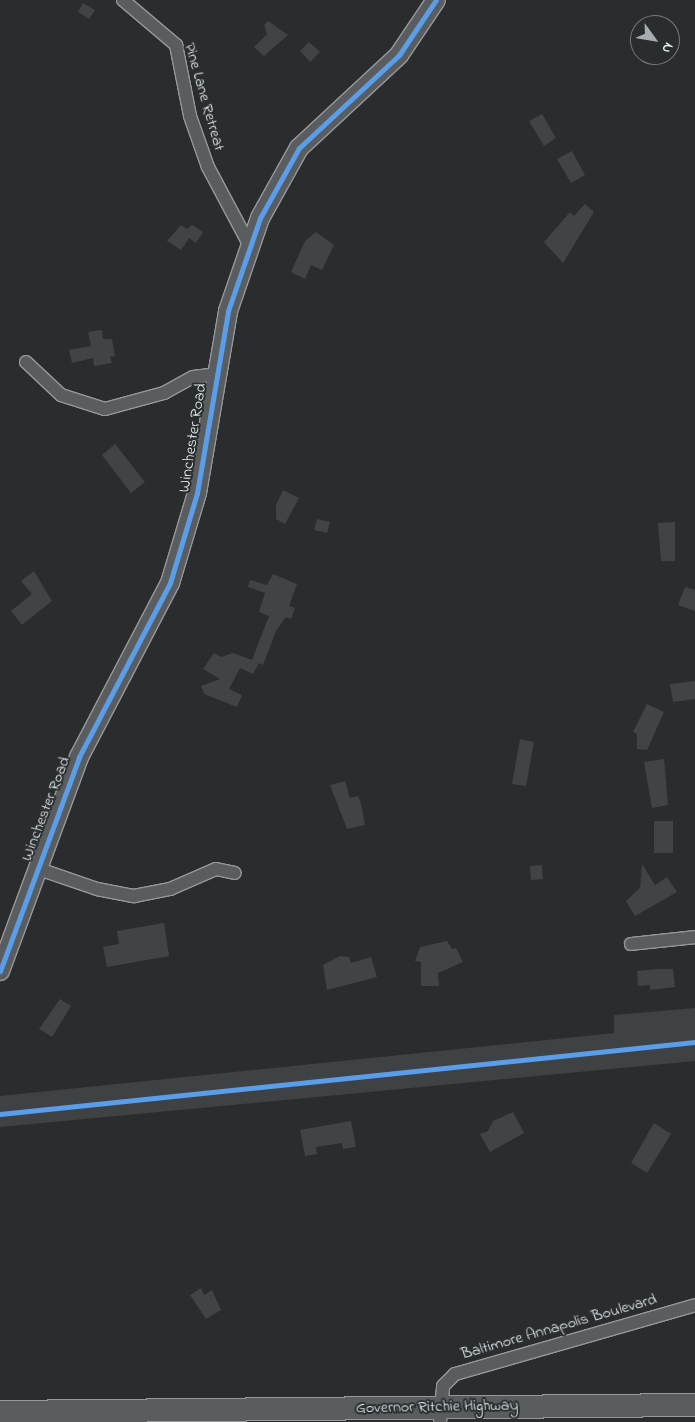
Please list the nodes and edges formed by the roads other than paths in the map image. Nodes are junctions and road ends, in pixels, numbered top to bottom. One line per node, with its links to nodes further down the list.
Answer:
1 (123, 0): 3 (street, Pine Lane Retreat)
2 (436, 0): 3 (street, Winchester Road)
3 (249, 244): 5 (street, Winchester Road)
4 (26, 362): 5 (street)
5 (216, 374): 6 (street, Winchester Road)
6 (36, 868): 7 (street); 10 (street, Winchester Road)
7 (235, 873)
8 (695, 937): 9 (street)
9 (631, 944)
10 (0, 971)
11 (695, 1305): 14 (street, Baltimore Annapolis Boulevard)
12 (695, 1405): 14 (highway, Governor Ritchie Highway)
13 (0, 1412): 15 (highway, Governor Ritchie Highway)
14 (440, 1414): 15 (highway, Governor Ritchie Highway)
15 (199, 1416)

